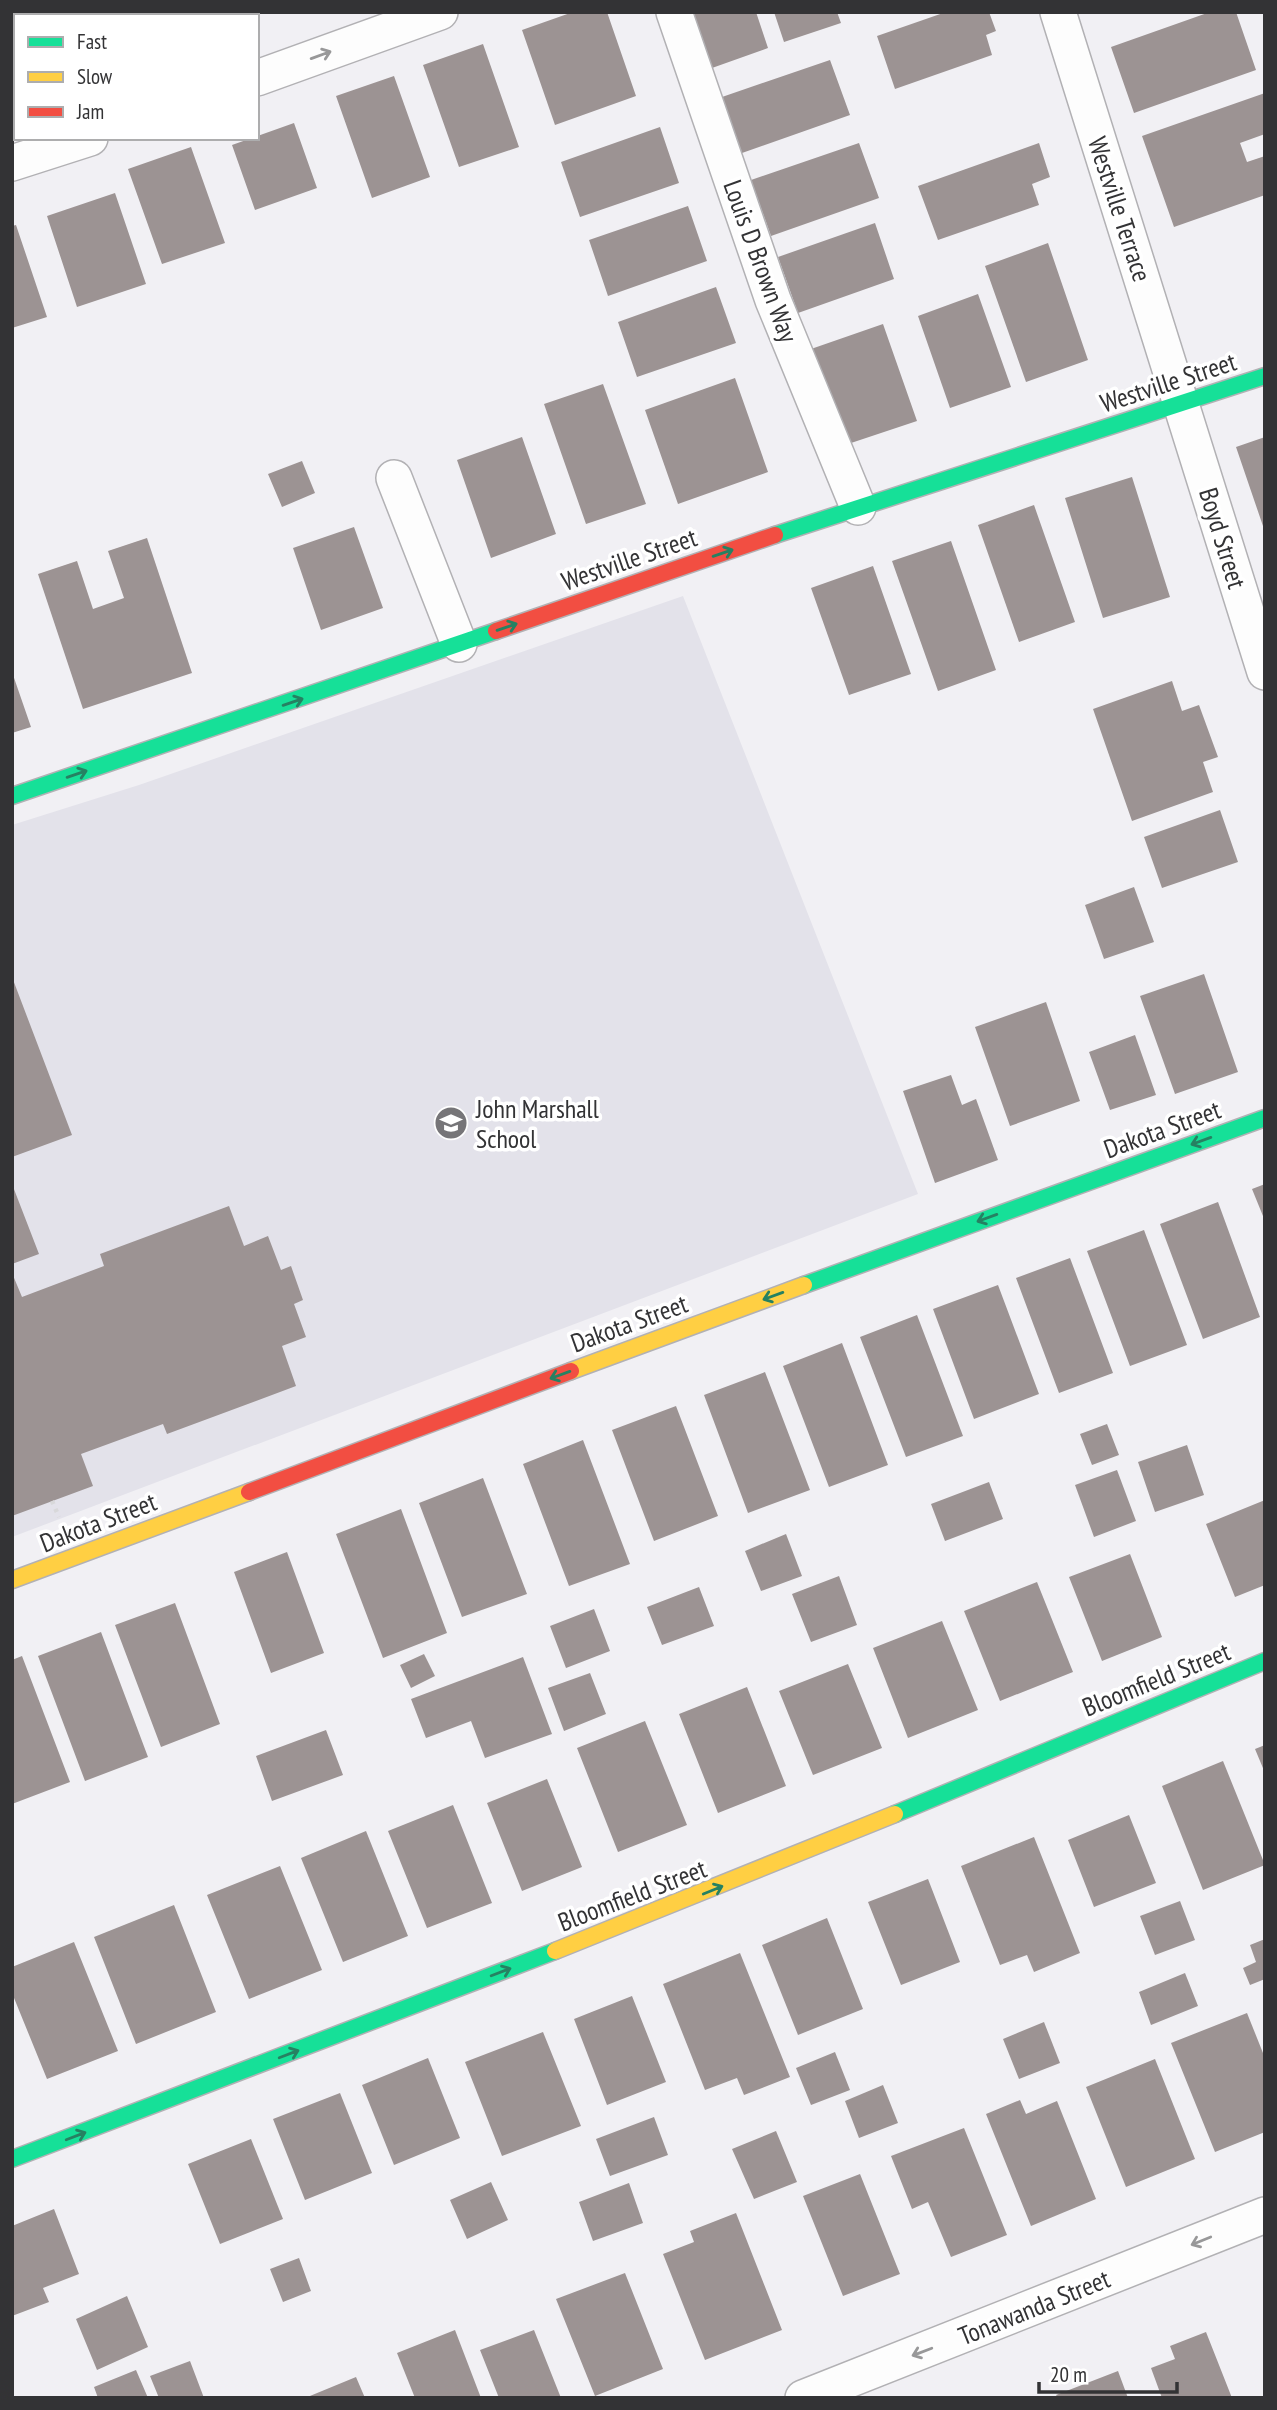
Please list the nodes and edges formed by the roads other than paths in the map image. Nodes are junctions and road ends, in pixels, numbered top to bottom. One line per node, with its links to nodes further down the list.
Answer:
1 (440, 12): 4 (street, one-way to 1)
2 (674, 12): 10 (street, Louis D Brown Way)
3 (1058, 12): 8 (street, Westville Terrace)
4 (259, 77)
5 (84, 140): 6 (street)
6 (12, 163)
7 (1265, 376): 8 (street, Westville Street)
8 (1182, 405): 10 (street, Westville Street); 12 (street, Boyd Street)
9 (394, 478): 11 (street)
10 (858, 507): 11 (street, Westville Street, one-way to 10)
11 (459, 644): 13 (street, Westville Street, one-way to 11)
12 (1265, 672)
13 (12, 796)
14 (1265, 1118): 15 (street, Dakota Street, one-way to 15)
15 (12, 1580)
16 (1265, 1661): 17 (street, Bloomfield Street, one-way to 16)
17 (12, 2159)
18 (1265, 2215): 19 (street, Tonawanda Street, one-way to 19)
19 (803, 2398)

